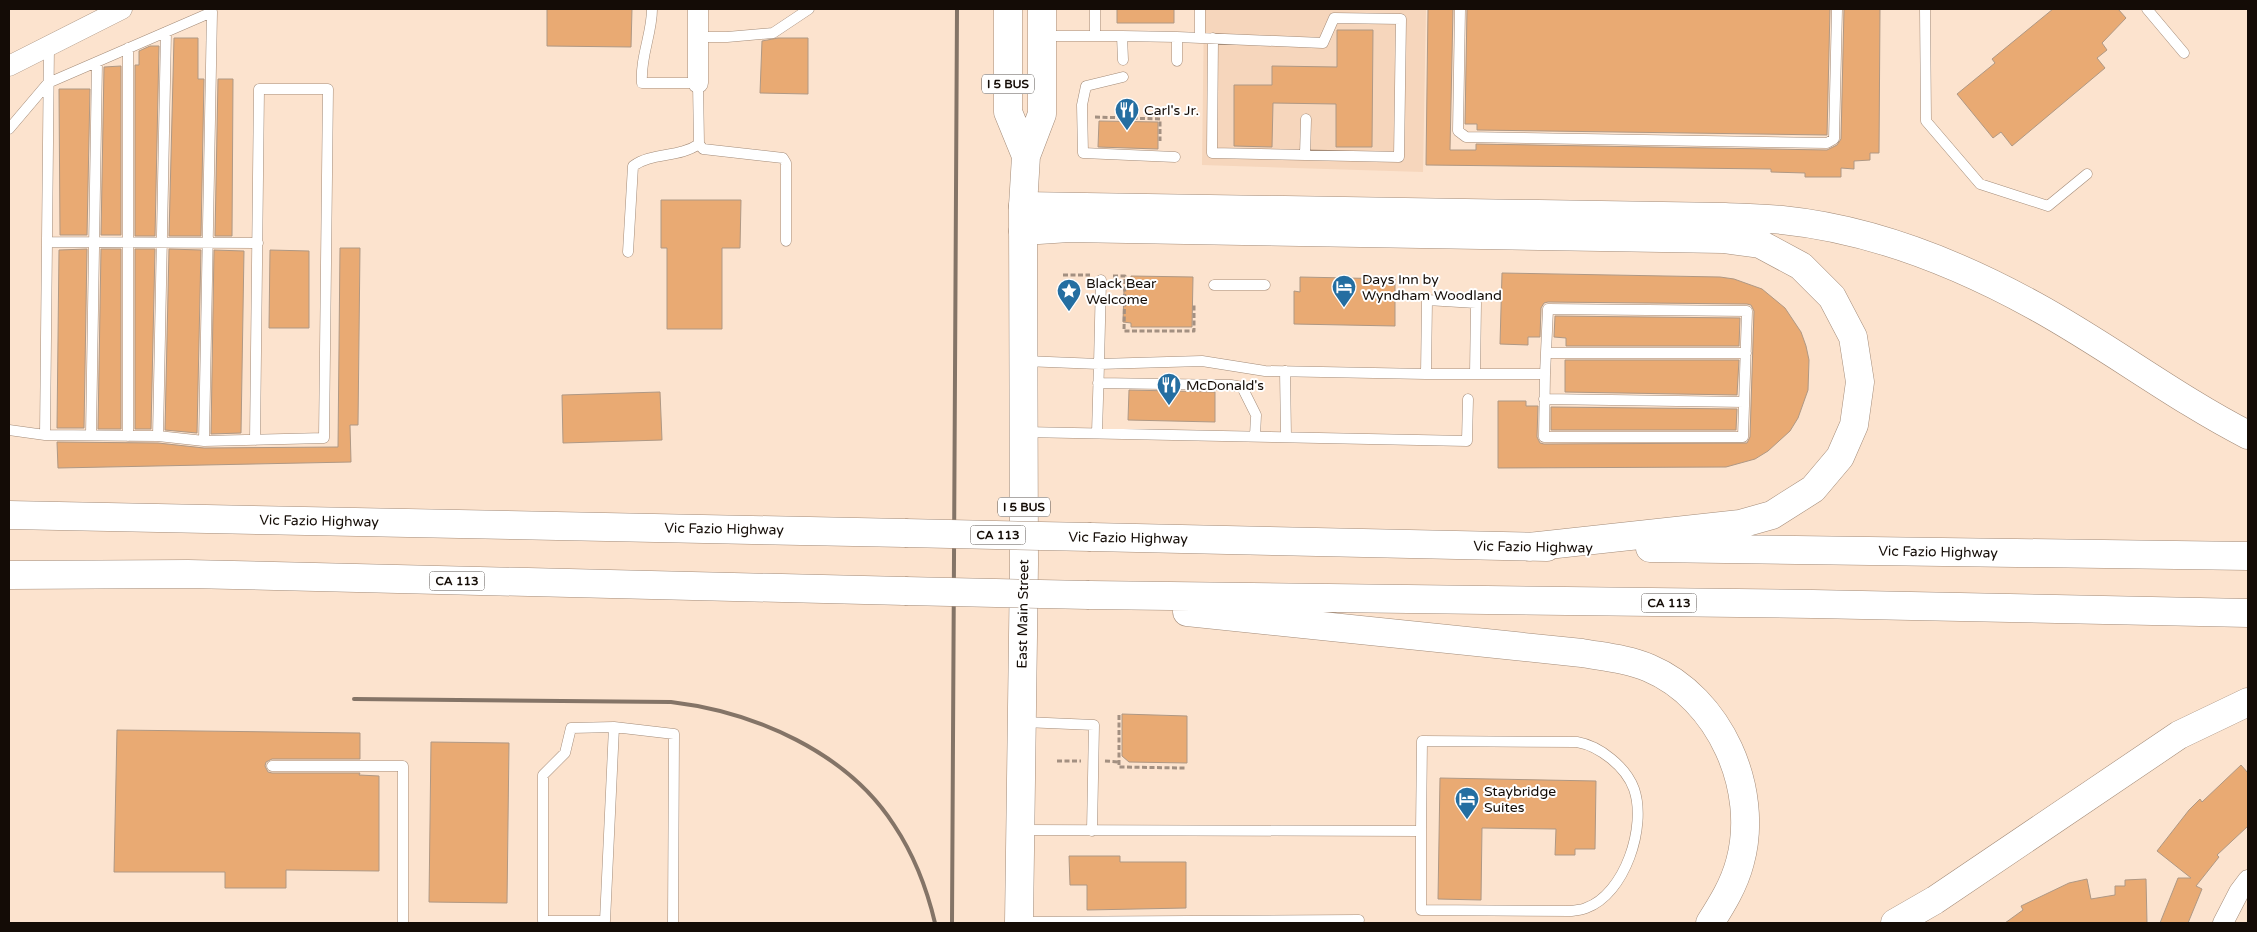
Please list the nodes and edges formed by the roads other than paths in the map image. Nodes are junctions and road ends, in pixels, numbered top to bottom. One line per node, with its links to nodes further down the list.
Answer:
1 (122, 9): 22 (street)
2 (652, 9): 31 (lane)
3 (698, 9): 18 (street)
4 (809, 9): 18 (lane)
5 (1008, 9): 36 (main road, East Main Street / I 5 BUS)
6 (1021, 9): 15 (main road)
7 (1042, 9): 15 (main road, East Main Street / I 5 BUS)
8 (1095, 9): 16 (lane)
9 (1200, 9): 20 (lane)
10 (1460, 9): 11 (lane)
11 (1837, 9)
12 (1924, 9): 38 (lane)
13 (2147, 9): 24 (lane)
14 (166, 32): 23 (lane); 44 (lane); 45 (lane)
15 (1042, 36): 16 (lane); 36 (main road, East Main Street / I 5 BUS)
16 (1095, 36): 17 (lane)
17 (1122, 36): 19 (lane); 25 (lane)
18 (698, 37): 31 (street)
19 (1177, 37): 20 (lane); 26 (lane)
20 (1200, 37): 21 (lane)
21 (1213, 38): 35 (lane); 35 (lane)
22 (49, 46): 28 (street); 30 (lane)
23 (128, 48): 27 (lane); 43 (lane)
24 (2184, 54)
25 (1123, 60)
26 (1177, 61)
27 (97, 62): 30 (lane); 42 (lane)
28 (9, 66)
29 (1123, 77): 37 (lane)
30 (48, 83): 33 (lane); 41 (lane)
31 (698, 83): 34 (lane)
32 (1306, 119): 35 (lane)
33 (9, 129)
34 (698, 144): 40 (lane); 47 (lane)
35 (1305, 155)
36 (1026, 156): 39 (main road, East Main Street / I 5 BUS)
37 (1176, 157)
38 (2087, 174)
39 (1023, 218): 53 (main road, East Main Street / I 5 BUS); 71 (main road); 76 (main road)
40 (786, 241)
41 (47, 242): 42 (lane); 66 (lane)
42 (93, 242): 43 (lane); 67 (lane)
43 (129, 243): 44 (lane); 68 (lane)
44 (163, 243): 45 (lane); 69 (lane)
45 (206, 243): 46 (lane); 73 (lane)
46 (258, 243): 74 (lane); 74 (lane)
47 (628, 252)
48 (1102, 277): 54 (lane)
49 (1214, 285): 50 (lane)
50 (1265, 285)
51 (1546, 353): 52 (lane); 52 (lane); 58 (lane)
52 (1746, 353): 62 (lane)
53 (1023, 361): 54 (lane); 64 (main road, East Main Street / I 5 BUS)
54 (1098, 364): 55 (lane); 59 (lane)
55 (1285, 371): 56 (lane); 72 (lane)
56 (1426, 374): 57 (lane); 57 (lane)
57 (1475, 374): 58 (lane)
58 (1545, 374): 60 (lane)
59 (1098, 383): 65 (lane); 70 (lane)
60 (1544, 398): 62 (lane); 62 (lane)
61 (1468, 399): 72 (lane)
62 (1744, 402)
63 (9, 430): 66 (lane)
64 (1023, 432): 65 (lane); 82 (main road, East Main Street / I 5 BUS)
65 (1097, 433): 70 (lane)
66 (45, 435): 67 (lane)
67 (91, 435): 68 (lane)
68 (128, 436): 69 (lane)
69 (158, 436): 73 (lane)
70 (1255, 436): 72 (lane)
71 (2248, 436)
72 (1286, 437)
73 (204, 440): 74 (lane)
74 (255, 440)
75 (9, 515): 76 (main road, Vic Fazio Highway / CA 113, bridge)
76 (1529, 547): 77 (main road, Vic Fazio Highway / CA 113)
77 (2248, 556)
78 (9, 575): 79 (main road, CA 113, bridge)
79 (1090, 595): 80 (main road, CA 113); 93 (main road)
80 (2248, 613)
81 (2248, 702): 94 (main road)
82 (1022, 722): 85 (main road, East Main Street / I 5 BUS); 86 (lane)
83 (614, 727): 83 (lane); 92 (lane)
84 (272, 766): 91 (lane)
85 (1020, 830): 86 (lane); 90 (main road, East Main Street / I 5 BUS)
86 (1092, 831): 87 (lane)
87 (1421, 831): 87 (lane)
88 (2248, 880): 95 (street)
89 (1359, 920): 90 (lane)
90 (1019, 922)
91 (403, 923)
92 (673, 923)
93 (1710, 923)
94 (1895, 923)
95 (2223, 923)

